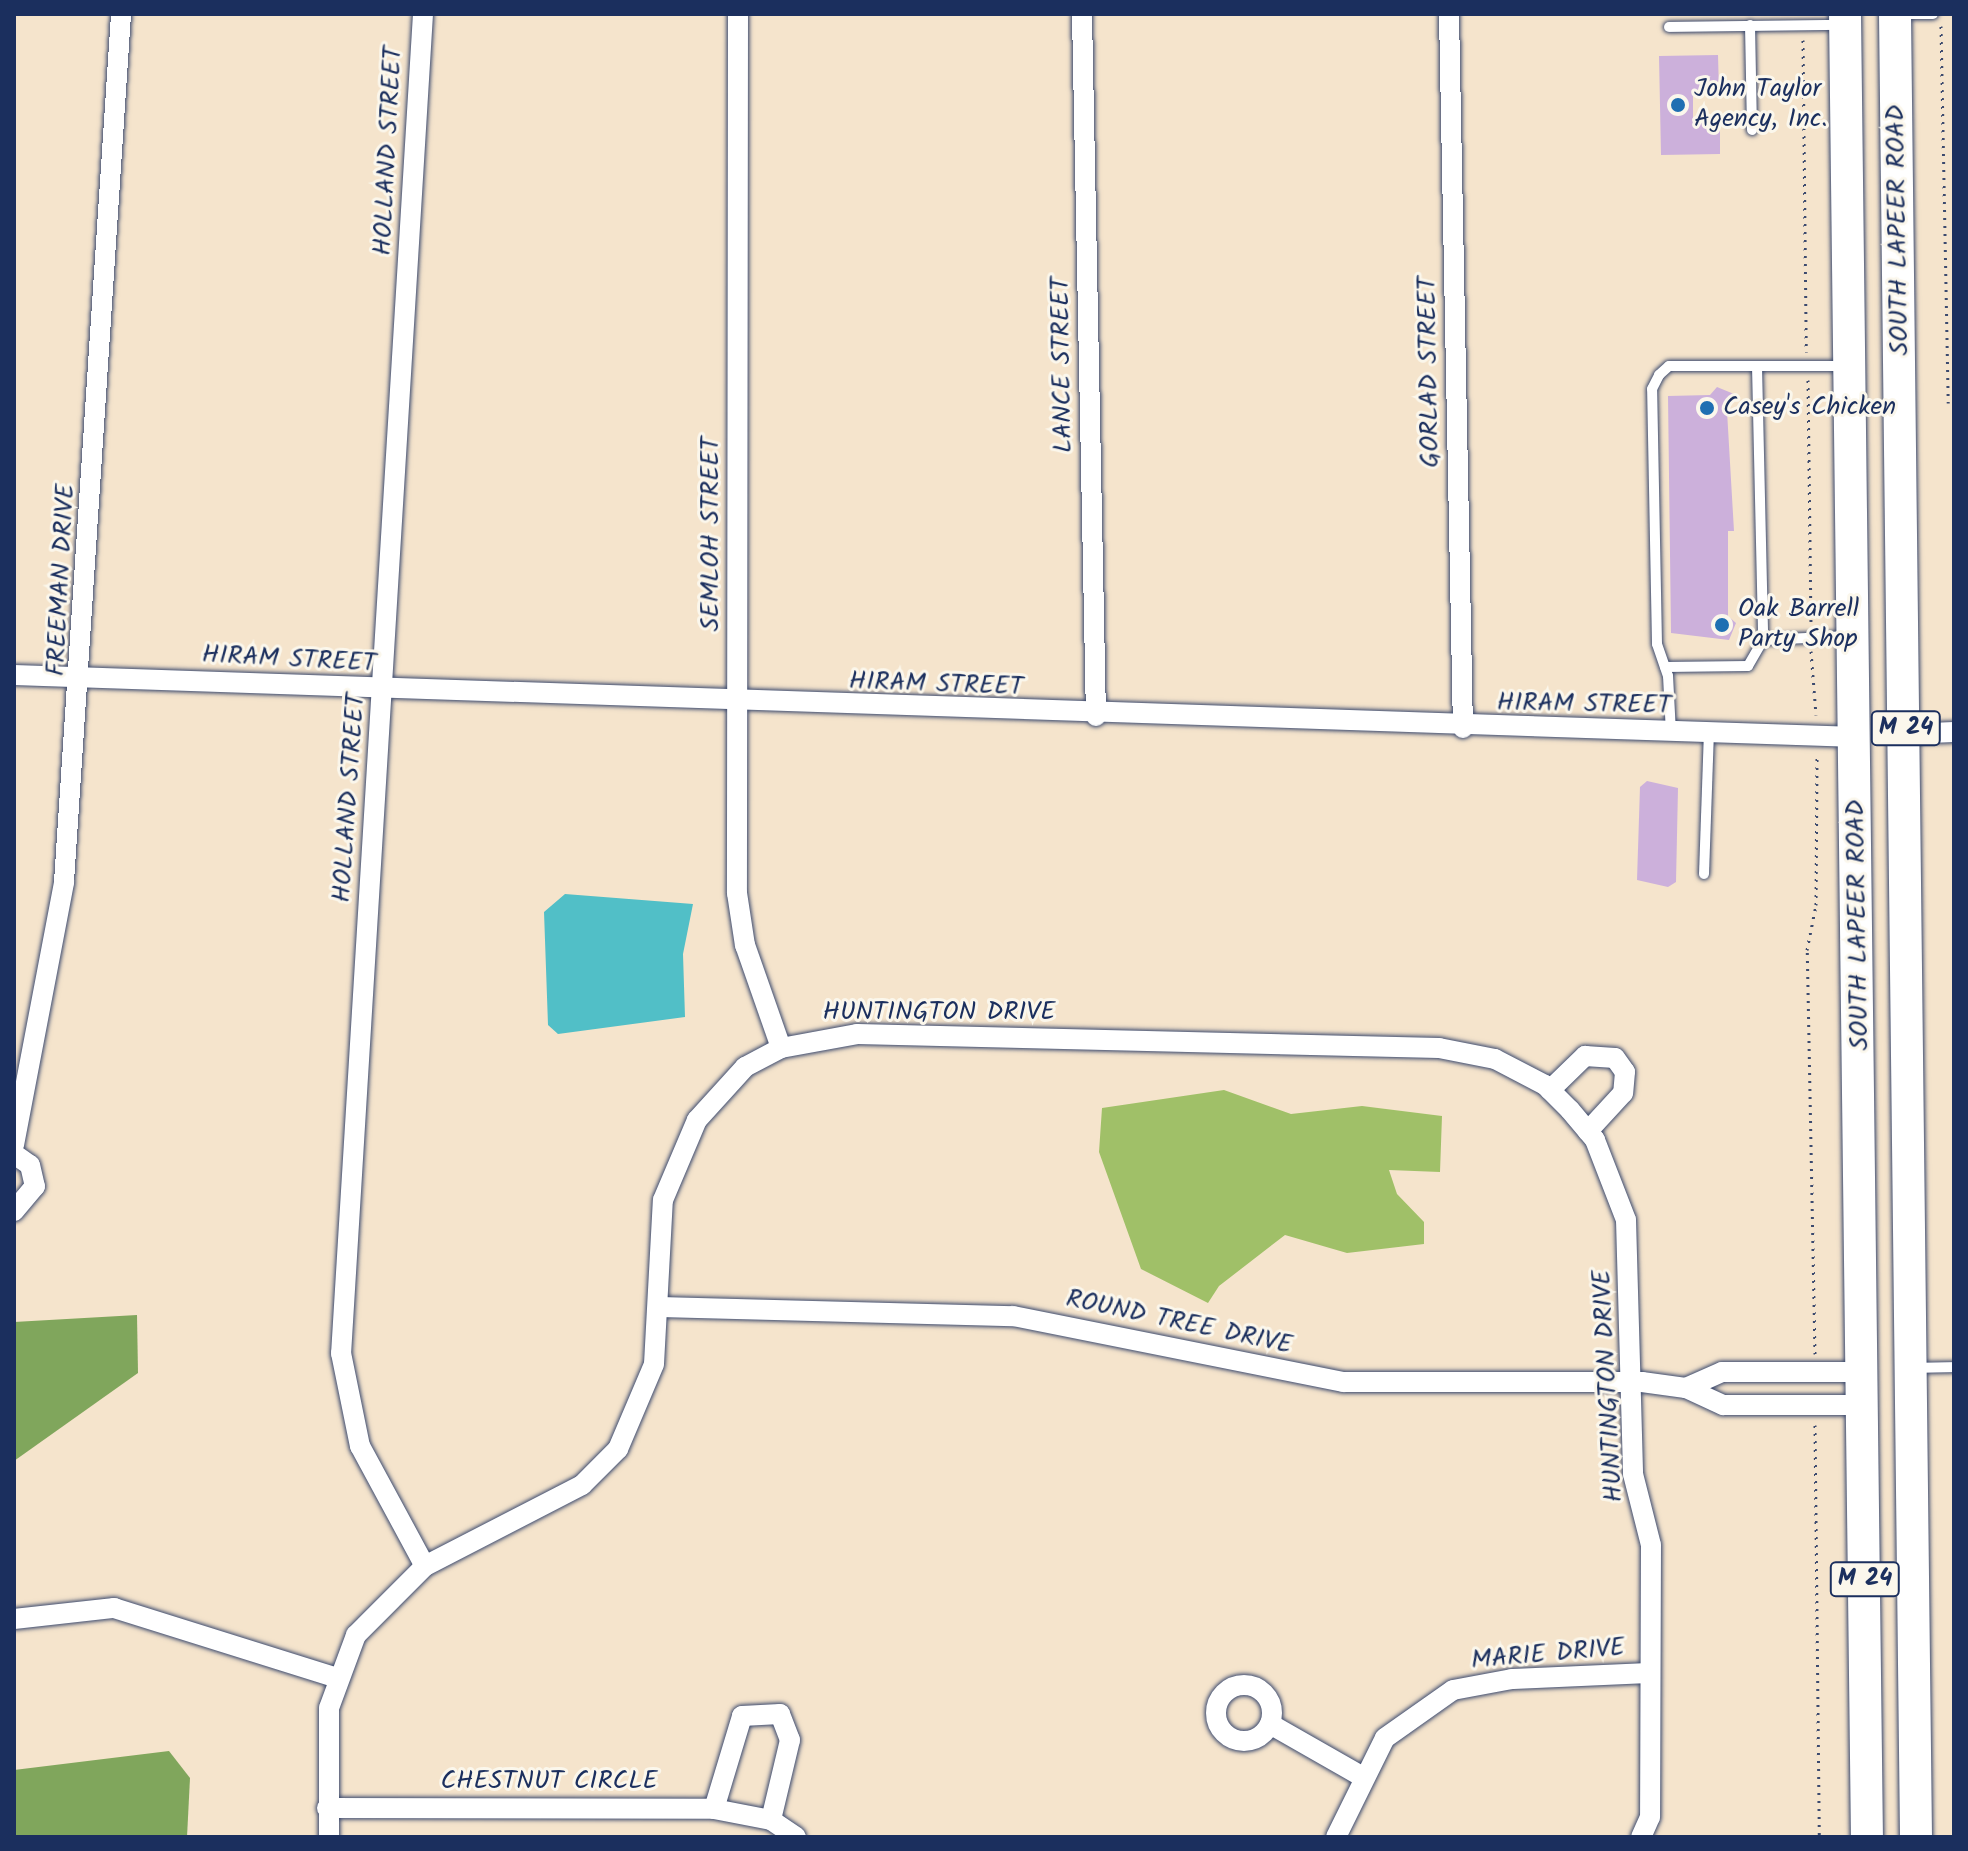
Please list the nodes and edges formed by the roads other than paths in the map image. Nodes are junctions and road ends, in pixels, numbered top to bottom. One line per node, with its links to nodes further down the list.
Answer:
1 (121, 14): 20 (street, FREEMAN DRIVE)
2 (423, 14): 21 (street, HOLLAND STREET)
3 (738, 14): 22 (street, SEMLOH STREET)
4 (1082, 14): 23 (street, LANCE STREET)
5 (1449, 14): 24 (street, GORLAD STREET)
6 (1895, 14): 7 (lane); 12 (main road, SOUTH LAPEER ROAD / M 24)
7 (1933, 14)
8 (1846, 20): 9 (lane); 11 (main road, SOUTH LAPEER ROAD / M 24)
9 (1750, 25): 10 (lane); 13 (lane)
10 (1669, 27)
11 (1847, 111): 12 (main road); 15 (main road, SOUTH LAPEER ROAD / M 24)
12 (1896, 123): 28 (main road, SOUTH LAPEER ROAD / M 24)
13 (1752, 130)
14 (1757, 366): 15 (lane); 17 (lane); 18 (lane)
15 (1852, 366): 16 (main road, SOUTH LAPEER ROAD / M 24)
16 (1856, 636): 17 (lane); 29 (main road, SOUTH LAPEER ROAD / M 24)
17 (1763, 640): 18 (lane)
18 (1665, 667): 26 (lane)
19 (14, 675): 20 (street, HIRAM STREET)
20 (83, 675): 21 (street, HIRAM STREET); 37 (street, FREEMAN DRIVE)
21 (382, 691): 22 (street, HIRAM STREET); 48 (street, HOLLAND STREET)
22 (738, 704): 23 (street, HIRAM STREET); 33 (street, SEMLOH STREET)
23 (1096, 716): 24 (street, HIRAM STREET)
24 (1463, 728): 26 (street, HIRAM STREET)
25 (1954, 732): 28 (street)
26 (1671, 733): 27 (street, HIRAM STREET)
27 (1709, 734): 29 (street, HIRAM STREET); 30 (lane)
28 (1906, 734): 32 (main road, SOUTH LAPEER ROAD / M 24)
29 (1857, 737): 31 (main road, SOUTH LAPEER ROAD / M 24)
30 (1704, 874)
31 (1860, 956): 32 (main road); 35 (main road, SOUTH LAPEER ROAD / M 24)
32 (1908, 968): 38 (main road, SOUTH LAPEER ROAD / M 24)
33 (781, 1048): 34 (street, HUNTINGTON DRIVE); 41 (street, HUNTINGTON DRIVE)
34 (1550, 1090): 36 (street, HUNTINGTON DRIVE); 36 (street)
35 (1861, 1130): 38 (main road); 44 (main road, SOUTH LAPEER ROAD / M 24)
36 (1588, 1131): 45 (street, HUNTINGTON DRIVE)
37 (14, 1145)
38 (1910, 1150): 43 (main road, SOUTH LAPEER ROAD / M 24)
39 (14, 1154): 40 (street)
40 (14, 1211)
41 (660, 1307): 45 (street, ROUND TREE DRIVE); 48 (street, HUNTINGTON DRIVE)
42 (1954, 1367): 43 (lane)
43 (1912, 1368): 62 (main road, SOUTH LAPEER ROAD / M 24)
44 (1863, 1372): 46 (street); 47 (main road, SOUTH LAPEER ROAD / M 24)
45 (1630, 1381): 46 (street, ROUND TREE DRIVE); 50 (street, HUNTINGTON DRIVE)
46 (1686, 1388): 47 (street, ROUND TREE DRIVE)
47 (1863, 1405): 61 (main road, SOUTH LAPEER ROAD / M 24)
48 (425, 1566): 51 (street, HUNTINGTON DRIVE)
49 (14, 1619): 51 (street)
50 (1650, 1673): 53 (street, MARIE DRIVE); 60 (street, HUNTINGTON DRIVE)
51 (338, 1678): 54 (street, HUNTINGTON DRIVE)
52 (1270, 1724): 53 (street)
53 (1363, 1777): 59 (street, MARIE DRIVE)
54 (327, 1808): 55 (street, CHESTNUT CIRCLE); 57 (street, HUNTINGTON DRIVE)
55 (714, 1809): 56 (street, CHESTNUT CIRCLE); 56 (street)
56 (771, 1820): 58 (street, CHESTNUT CIRCLE)
57 (329, 1837)
58 (796, 1837)
59 (1336, 1837)
60 (1641, 1837)
61 (1867, 1837)
62 (1916, 1837)

